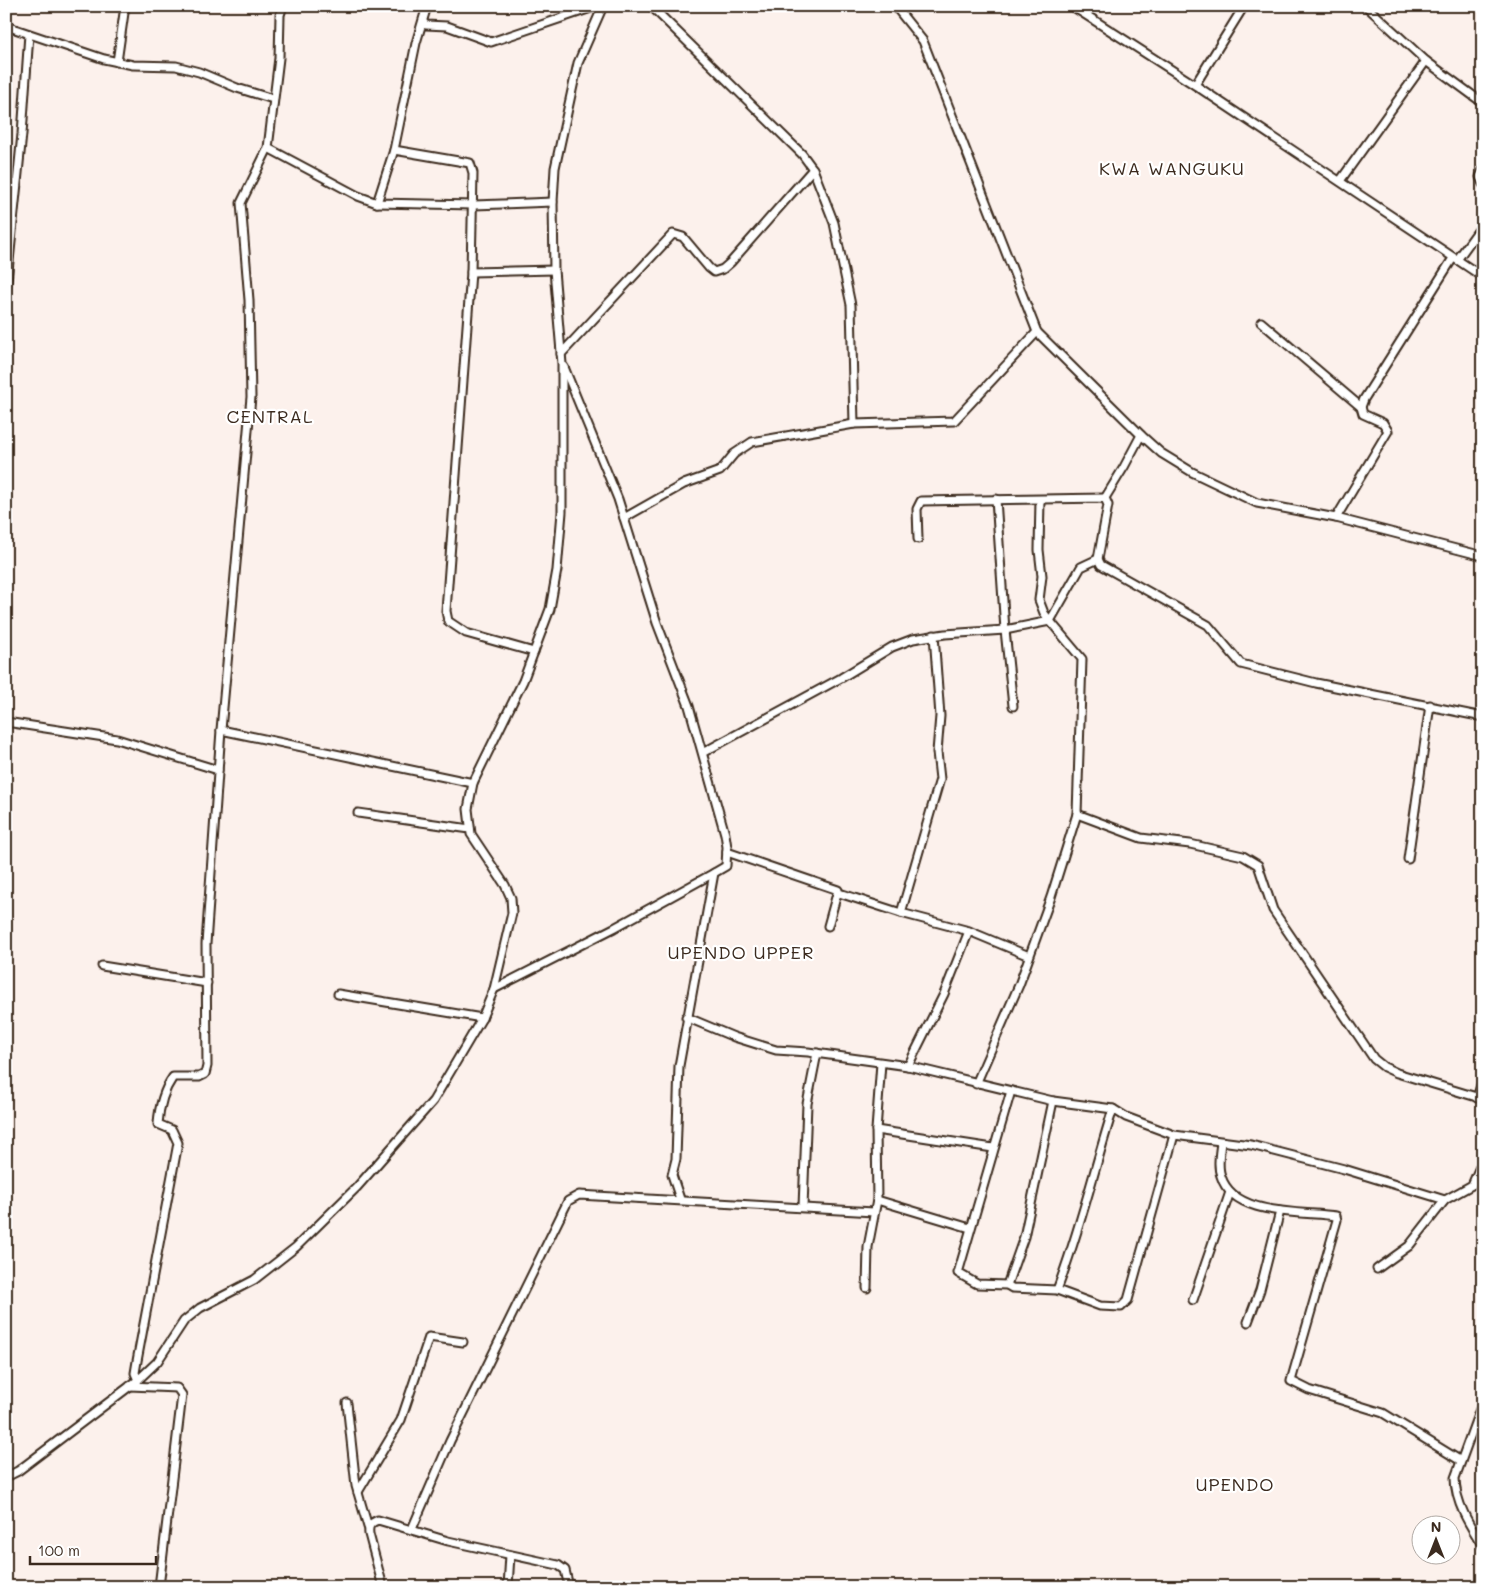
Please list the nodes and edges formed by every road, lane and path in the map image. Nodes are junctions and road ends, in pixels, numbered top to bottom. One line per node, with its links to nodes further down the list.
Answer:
1 (125, 6): 15 (street)
2 (283, 6): 17 (street)
3 (427, 6): 11 (street)
4 (597, 6): 11 (street)
5 (603, 6): 25 (street)
6 (651, 6): 21 (street)
7 (895, 6): 35 (street)
8 (1072, 6): 16 (street)
9 (1244, 6): 16 (street)
10 (1366, 6): 14 (street)
11 (423, 22): 20 (street)
12 (6, 26): 13 (street)
13 (30, 34): 15 (street); 33 (street)
14 (1426, 61): 18 (street); 23 (street)
15 (117, 62): 17 (street)
16 (1195, 85): 23 (street)
17 (273, 99): 19 (street)
18 (1483, 103)
19 (268, 148): 26 (street); 57 (street)
20 (394, 150): 26 (street); 27 (street)
21 (813, 169): 36 (street); 39 (street)
22 (1483, 170): 24 (street)
23 (1340, 181): 29 (street)
24 (1483, 184)
25 (553, 202): 27 (street); 30 (street)
26 (377, 203): 27 (street)
27 (474, 205): 31 (street)
28 (1483, 224): 29 (street)
29 (1455, 259): 32 (street); 38 (street)
30 (554, 270): 31 (street); 36 (street)
31 (471, 272): 52 (street)
32 (1483, 277)
33 (6, 291)
34 (1261, 322): 38 (street)
35 (1037, 332): 39 (street); 40 (street)
36 (561, 354): 37 (street)
37 (562, 364): 44 (street); 52 (street)
38 (1361, 407): 45 (street)
39 (854, 424): 44 (street)
40 (1141, 435): 41 (street); 45 (street)
41 (1105, 498): 43 (street); 48 (street)
42 (996, 499): 43 (street); 46 (street); 50 (street)
43 (1040, 500): 49 (street)
44 (624, 518): 58 (street)
45 (1336, 518): 47 (street)
46 (918, 539)
47 (1483, 556)
48 (1098, 559): 49 (street); 53 (street)
49 (1050, 621): 50 (street); 62 (street)
50 (1005, 630): 51 (street); 54 (street)
51 (934, 635): 58 (street); 68 (street)
52 (534, 652): 60 (street)
53 (1430, 705): 55 (street); 65 (street)
54 (1013, 706)
55 (1483, 717)
56 (6, 722): 59 (street)
57 (221, 730): 59 (street); 60 (street)
58 (704, 752): 64 (street)
59 (218, 770): 73 (street)
60 (473, 782): 63 (street)
61 (358, 813): 63 (street)
62 (1077, 814): 71 (street); 84 (street)
63 (470, 829): 74 (street)
64 (727, 852): 66 (street); 67 (street)
65 (1408, 859)
66 (714, 873): 74 (street); 76 (street)
67 (839, 893): 68 (street); 69 (street)
68 (901, 913): 70 (street)
69 (828, 926)
70 (969, 932): 71 (street); 80 (street)
71 (1029, 956): 82 (street)
72 (102, 966): 73 (street)
73 (207, 983): 108 (street)
74 (494, 988): 77 (street)
75 (338, 994): 77 (street)
76 (686, 1017): 78 (street); 94 (street)
77 (482, 1018): 108 (street)
78 (817, 1053): 79 (street); 97 (street)
79 (881, 1063): 80 (street); 87 (street)
80 (908, 1066): 82 (street)
81 (1483, 1079): 84 (street)
82 (976, 1084): 83 (street)
83 (1011, 1091): 85 (street); 90 (street)
84 (1480, 1099)
85 (1053, 1101): 86 (street); 102 (street)
86 (1113, 1109): 88 (street); 104 (street)
87 (876, 1130): 90 (street); 95 (street)
88 (1174, 1135): 89 (street); 104 (street)
89 (1221, 1142): 93 (street); 96 (street)
90 (993, 1148): 100 (street)
91 (1483, 1160): 92 (street)
92 (1480, 1176): 96 (street)
93 (1230, 1192): 98 (street); 105 (street)
94 (680, 1199): 97 (street); 116 (street)
95 (877, 1200): 99 (street); 100 (street)
96 (1445, 1200): 101 (street)
97 (803, 1207): 99 (street)
98 (1280, 1211): 106 (street); 112 (street)
99 (874, 1212): 103 (street)
100 (970, 1228): 102 (street)
101 (1377, 1269)
102 (1007, 1285): 104 (street)
103 (867, 1288)
104 (1057, 1290)
105 (1193, 1300)
106 (1248, 1322)
107 (463, 1342): 114 (street)
108 (138, 1380): 109 (street)
109 (130, 1386): 113 (street); 119 (street)
110 (1483, 1401): 112 (street)
111 (347, 1403): 114 (street)
112 (1461, 1461): 117 (street)
113 (6, 1477)
114 (358, 1492): 115 (street)
115 (368, 1527): 116 (street); 120 (street)
116 (412, 1529): 118 (street)
117 (1483, 1546)
118 (510, 1555): 121 (street); 122 (street)
119 (159, 1587)
120 (383, 1587)
121 (508, 1587)
122 (568, 1587)

